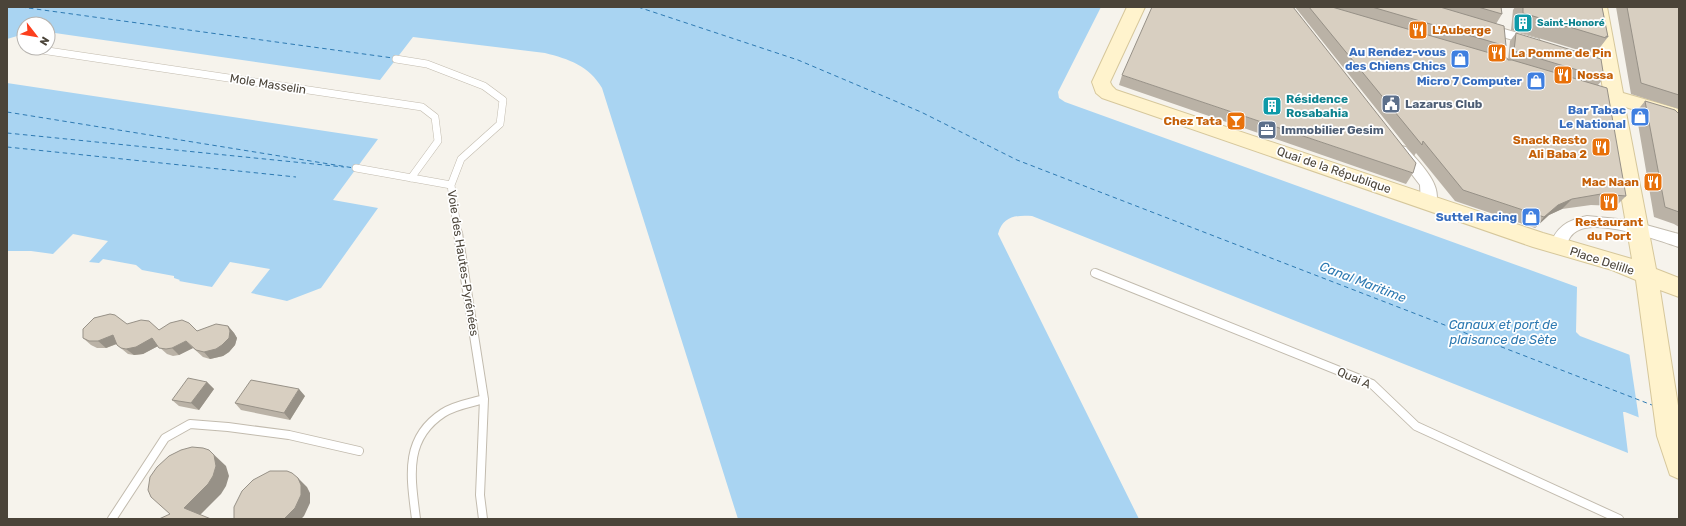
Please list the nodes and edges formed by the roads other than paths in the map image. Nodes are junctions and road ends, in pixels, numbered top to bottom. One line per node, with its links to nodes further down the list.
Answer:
1 (1136, 7): 13 (main road, Quai de la République)
2 (1598, 7): 7 (main road, Place Delille)
3 (1469, 23): 4 (street)
4 (1544, 45)
5 (56, 52): 11 (lane, Mole Masselin)
6 (396, 59): 12 (lane, Voie des Hautes-Pyrénées)
7 (1606, 95): 8 (main road); 14 (main road, Place Delille)
8 (1675, 118)
9 (1392, 140): 13 (street)
10 (356, 168): 11 (lane)
11 (411, 178): 12 (lane)
12 (451, 185): 20 (lane, Voie des Hautes-Pyrénées)
13 (1429, 203): 16 (main road, Quai de la République)
14 (1637, 226): 15 (street); 16 (street); 18 (main road, Place Delille)
15 (1679, 241)
16 (1558, 247): 18 (main road, Place Delille)
17 (1095, 273): 26 (lane, Quai A)
18 (1646, 276): 19 (main road, Place Delille); 22 (main road)
19 (1679, 288)
20 (484, 399): 24 (lane); 25 (lane, Voie des Hautes-Pyrénées)
21 (359, 451): 23 (lane)
22 (1679, 467)
23 (112, 519)
24 (416, 519)
25 (483, 519)
26 (1620, 519)

